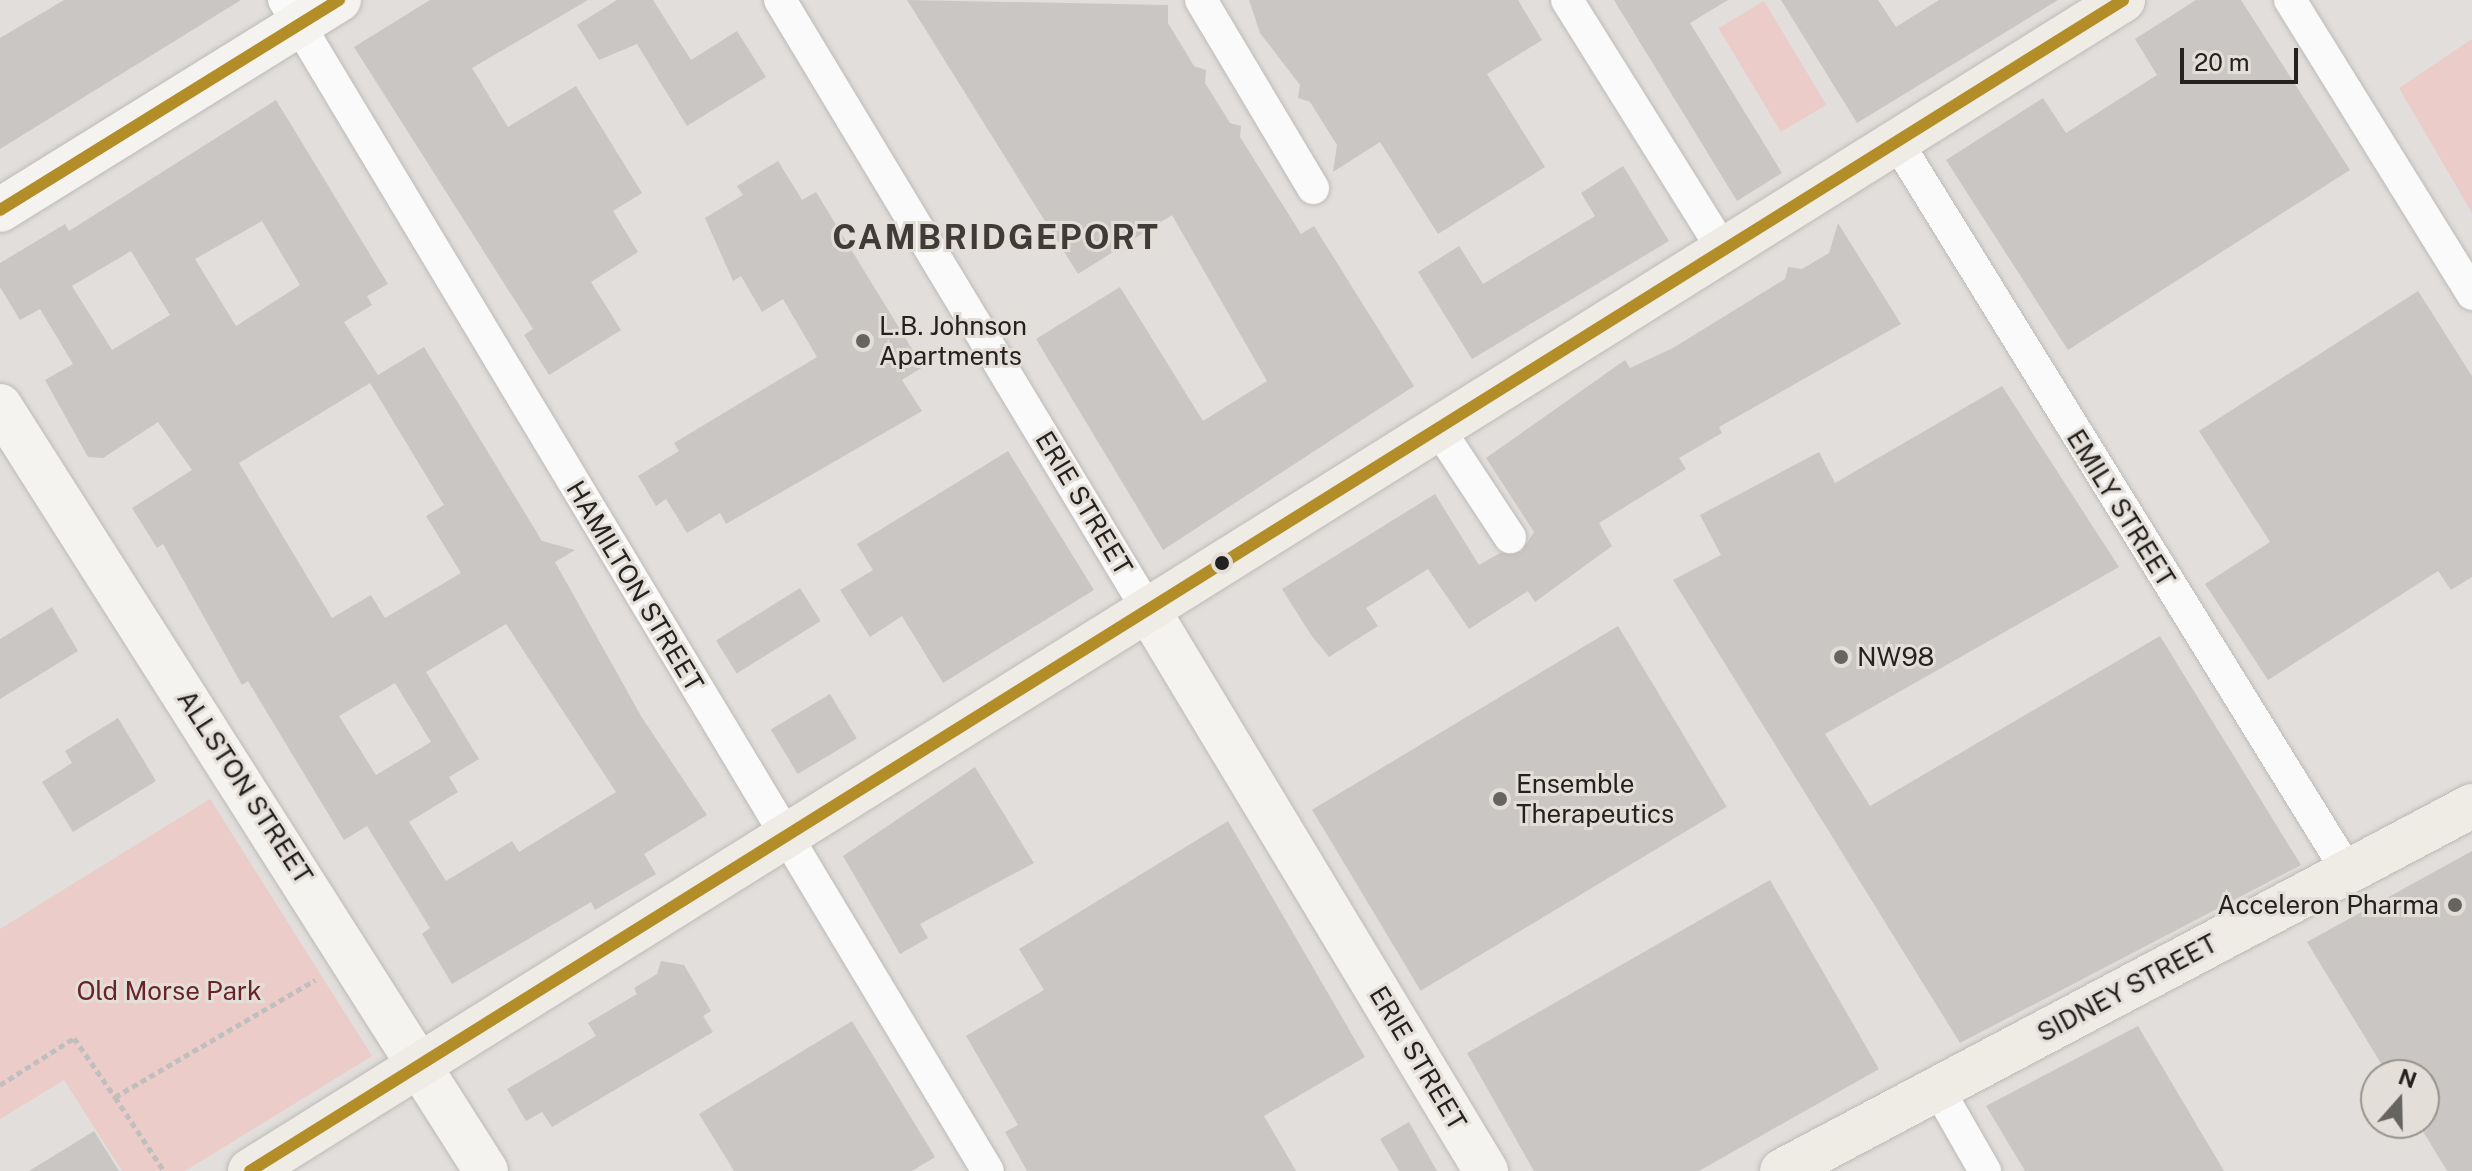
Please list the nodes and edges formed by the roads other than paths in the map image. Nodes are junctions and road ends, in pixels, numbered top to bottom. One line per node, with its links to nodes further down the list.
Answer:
1 (339, 0): 7 (street)
2 (780, 0): 16 (street, ERIE STREET)
3 (1201, 0): 9 (street)
4 (1567, 0): 11 (street)
5 (2123, 0): 8 (main road)
6 (2290, 0): 12 (street)
7 (292, 13): 10 (street); 18 (street, HAMILTON STREET)
8 (1897, 142): 11 (main road); 19 (street, EMILY STREET)
9 (1313, 188)
10 (0, 210)
11 (1723, 250): 14 (main road)
12 (2472, 294)
13 (0, 406): 20 (street, ALLSTON STREET)
14 (1438, 428): 15 (street); 16 (main road)
15 (1510, 537)
16 (1148, 610): 18 (main road); 25 (street, ERIE STREET)
17 (2472, 806): 19 (main road, SIDNEY STREET)
18 (786, 836): 20 (main road); 24 (street, HAMILTON STREET)
19 (2348, 872): 21 (main road, SIDNEY STREET)
20 (420, 1065): 22 (main road); 23 (street, ALLSTON STREET)
21 (1938, 1089): 26 (main road, SIDNEY STREET); 27 (street)
22 (250, 1171)
23 (486, 1171)
24 (988, 1171)
25 (1486, 1171)
26 (1782, 1171)
27 (1985, 1171)

